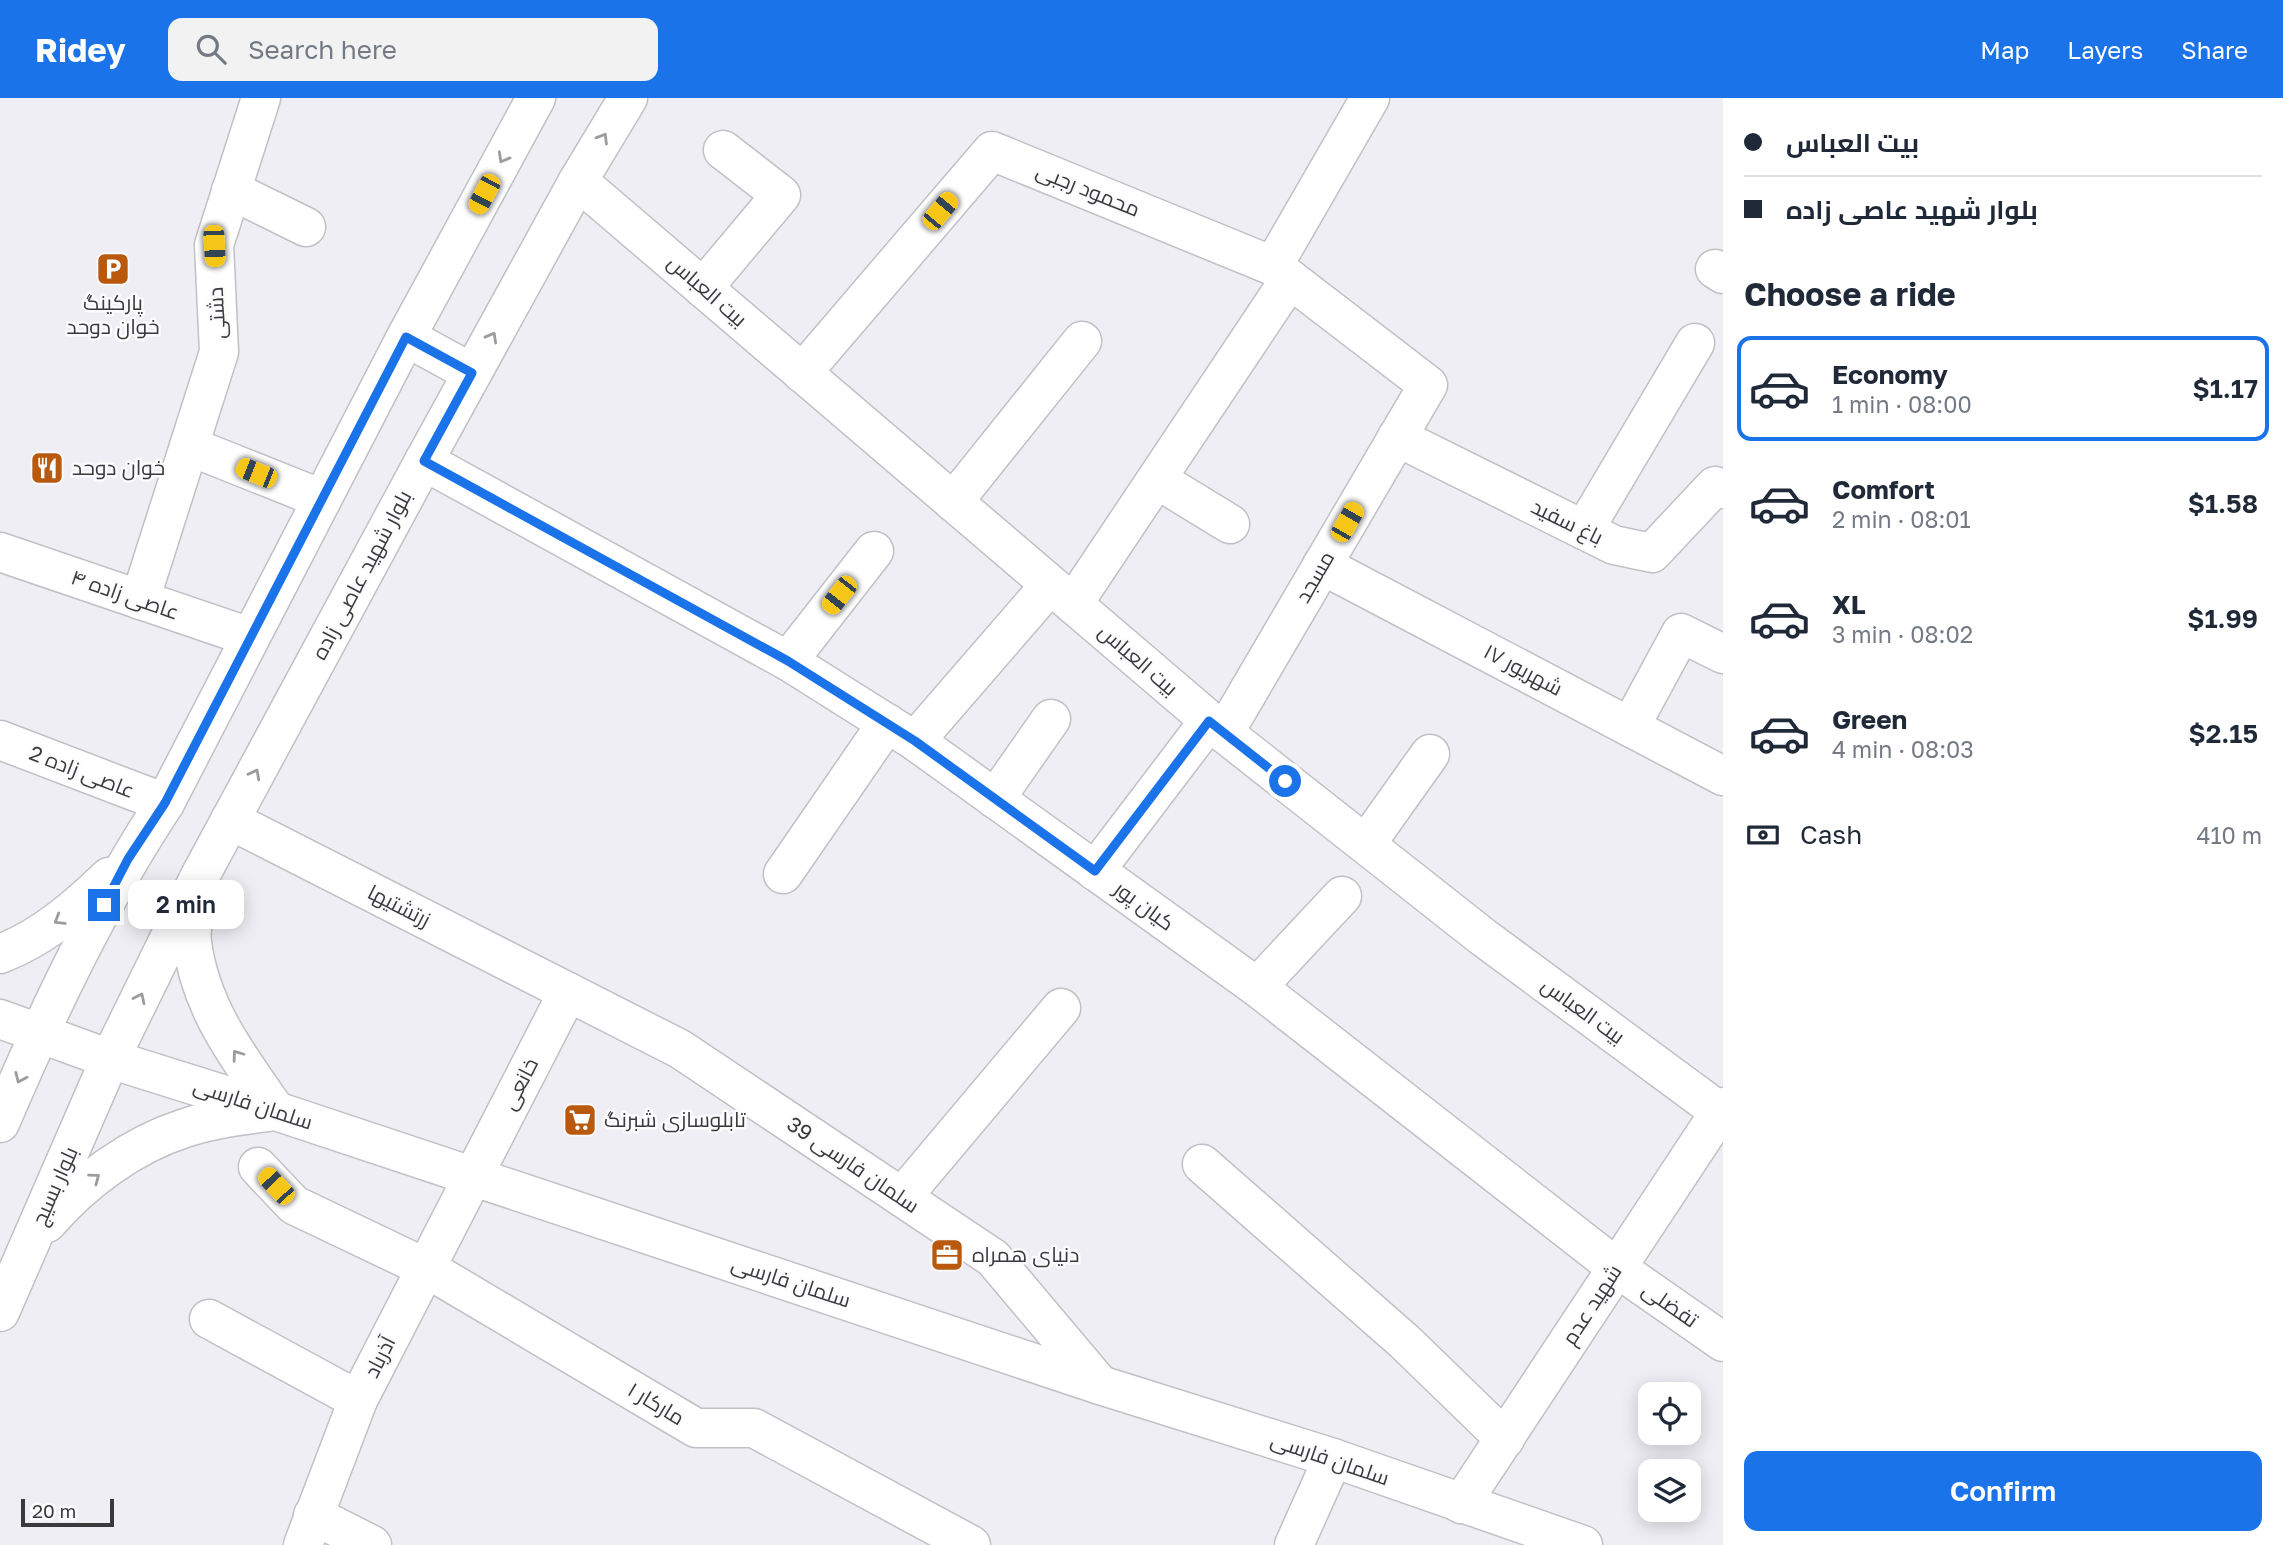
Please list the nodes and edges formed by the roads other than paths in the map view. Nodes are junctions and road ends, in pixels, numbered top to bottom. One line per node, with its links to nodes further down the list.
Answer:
1 (261, 98): 7 (street, دشتی)
2 (536, 98): 11 (street, one-way to 11)
3 (628, 98): 6 (street, بلوار شهید عاصی زاده, one-way to 3)
4 (1370, 98): 9 (street)
5 (723, 150): 10 (street)
6 (578, 181): 10 (street, بیت العباس); 14 (street, بلوار شهید عاصی زاده, one-way to 6)
7 (231, 190): 8 (street); 18 (street, دشتی)
8 (306, 227)
9 (1282, 272): 15 (street, محمود رجبی); 16 (street, محمود رجبی); 20 (street)
10 (703, 288): 15 (street, بیت العباس)
11 (406, 337): 14 (street); 22 (street)
12 (1082, 341): 23 (street)
13 (1695, 343): 25 (street)
14 (472, 373): 19 (street, بلوار شهید عاصی زاده)
15 (802, 373): 23 (street, بیت العباس)
16 (1428, 385): 17 (street, مسجد)
17 (1397, 437): 25 (street, باغ سفید); 28 (street, مسجد)
18 (189, 446): 22 (street); 30 (street, دشتی)
19 (424, 461): 33 (street, کیان پور); 43 (street, بلوار شهید عاصی زاده, one-way to 19)
20 (1158, 480): 24 (street); 29 (street)
21 (1723, 489): 25 (street, باغ سفید)
22 (322, 499): 31 (street)
23 (953, 502): 29 (street, بیت العباس)
24 (1230, 524)
25 (1584, 530)
26 (874, 551): 33 (street)
27 (0, 552): 30 (street, عاصی زاده ۴)
28 (1322, 565): 35 (street, مسجد); 36 (street, ۱۷ شهریور)
29 (1061, 594): 35 (street, بیت العباس); 37 (street)
30 (140, 600): 31 (street, عاصی زاده ۴)
31 (250, 637): 42 (street)
32 (1723, 654): 36 (street)
33 (788, 661): 37 (street, کیان پور)
34 (1051, 719): 41 (street)
35 (1217, 727): 44 (street, بیت العباس); 46 (street, مسجد)
36 (1630, 727): 40 (street, ۱۷ شهریور)
37 (901, 732): 41 (street, کیان پور); 47 (street)
38 (0, 740): 42 (street, عاصی زاده 2)
39 (1430, 754): 44 (street)
40 (1723, 776)
41 (995, 799): 46 (street, کیان پور)
42 (165, 803): 45 (street)
43 (230, 820): 48 (street, بلوار شهید عاصی زاده); 52 (street, زرتشتیها)
44 (1366, 844): 57 (street, بیت العباس)
45 (128, 859): 50 (street, one-way to 50); 55 (street)
46 (1095, 871): 51 (street, کیان پور)
47 (783, 874)
48 (200, 876): 56 (street, بلوار شهید عاصی زاده, one-way to 48); 58 (street, one-way to 48)
49 (1342, 896): 51 (street)
50 (0, 954)
51 (1257, 986): 66 (street, کیان پور)
52 (568, 992): 62 (street, خانعی); 63 (street, سلمان فارسی 39)
53 (1061, 1008): 63 (street)
54 (0, 1019): 55 (street, سلمان فارسی)
55 (39, 1032): 56 (street, سلمان فارسی); 59 (street, one-way to 59)
56 (110, 1059): 58 (street, سلمان فارسی); 64 (street, بلوار بسیج)
57 (1721, 1109): 66 (street, شهید عدم)
58 (276, 1111): 62 (street, سلمان فارسی); 64 (street, one-way to 58)
59 (0, 1123)
60 (1202, 1164): 72 (street)
61 (258, 1167): 65 (street, مارکار ۱)
62 (472, 1176): 65 (street, آذرباد); 70 (street, سلمان فارسی)
63 (902, 1197): 70 (street, سلمان فارسی 39)
64 (30, 1243): 67 (street, بلوار بسیج)
65 (426, 1268): 71 (street, آذرباد); 76 (street, مارکار ۱)
66 (1617, 1268): 69 (street, تفضلی); 72 (street, شهید عدم)
67 (0, 1312)
68 (209, 1319): 71 (street)
69 (1723, 1342)
70 (1100, 1385): 73 (street, سلمان فارسی)
71 (358, 1400): 75 (street, آذرباد)
72 (1505, 1439): 74 (street, شهید عدم)
73 (1332, 1458): 74 (street, سلمان فارسی); 78 (street)
74 (1461, 1504): 79 (street, سلمان فارسی)
75 (308, 1530): 77 (street)
76 (963, 1543)
77 (372, 1545)
78 (1294, 1545)
79 (1583, 1545)

